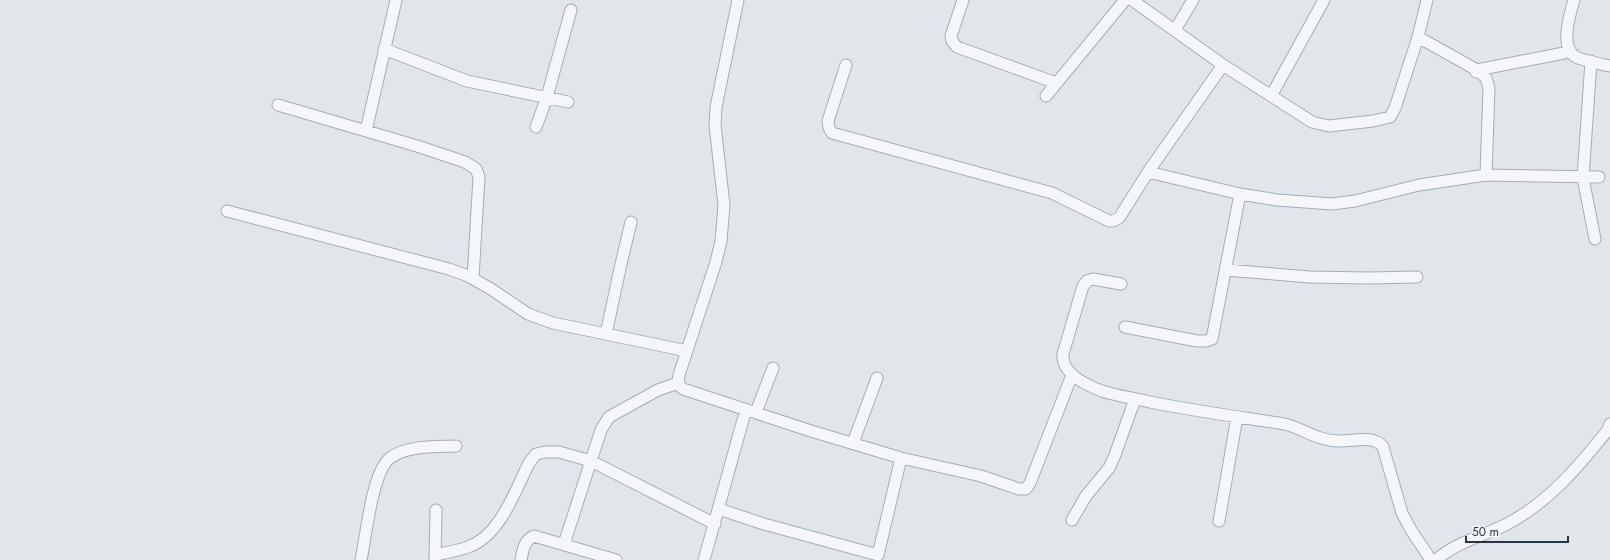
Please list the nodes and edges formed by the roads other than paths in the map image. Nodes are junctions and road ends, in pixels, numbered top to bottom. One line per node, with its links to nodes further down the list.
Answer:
1 (396, 0): 13 (street)
2 (738, 0): 42 (street)
3 (963, 0): 20 (street)
4 (1124, 0): 20 (street)
5 (1132, 0): 11 (street)
6 (1193, 0): 11 (street)
7 (1324, 0): 22 (street)
8 (1427, 0): 12 (street)
9 (1574, 0): 15 (street)
10 (571, 10): 23 (street)
11 (1175, 30): 17 (street)
12 (1418, 37): 19 (street); 22 (street)
13 (384, 49): 23 (street); 27 (street)
14 (1564, 53): 19 (street)
15 (1591, 61): 18 (street); 31 (street)
16 (846, 65): 28 (street)
17 (1223, 65): 22 (street); 28 (street)
18 (1610, 66)
19 (1476, 71): 29 (street)
20 (1056, 83): 21 (street)
21 (1046, 96)
22 (1271, 96)
23 (547, 98): 24 (street); 26 (street)
24 (568, 102)
25 (278, 105): 27 (street)
26 (536, 127)
27 (366, 131): 38 (street)
28 (1148, 172): 32 (street)
29 (1486, 175): 31 (street); 32 (street)
30 (1599, 177): 31 (street)
31 (1583, 178): 35 (street)
32 (1240, 194): 36 (street)
33 (227, 211): 38 (street)
34 (631, 222): 41 (street)
35 (1595, 239)
36 (1226, 270): 37 (street); 40 (street)
37 (1417, 277)
38 (473, 278): 41 (street)
39 (1121, 284): 44 (street)
40 (1125, 327)
41 (606, 334): 42 (street)
42 (687, 351): 46 (street)
43 (773, 368): 48 (street)
44 (1072, 375): 47 (street); 54 (street)
45 (877, 378): 52 (street)
46 (678, 384): 48 (street); 55 (street)
47 (1135, 399): 49 (street); 58 (street)
48 (751, 411): 52 (street); 56 (street)
49 (1236, 417): 59 (street); 67 (street)
50 (1610, 424): 51 (street)
51 (1606, 439): 68 (street)
52 (854, 443): 54 (street)
53 (456, 446): 63 (street)
54 (901, 458): 56 (street)
55 (592, 461): 60 (street); 61 (street); 62 (street)
56 (719, 509): 60 (street)
57 (436, 510): 62 (street)
58 (1072, 520)
59 (1220, 521)
60 (715, 524): 66 (street)
61 (564, 544): 64 (street); 65 (street)
62 (435, 558)
63 (361, 560)
64 (521, 560)
65 (616, 560)
66 (704, 560)
67 (1431, 560)
68 (1436, 560)

